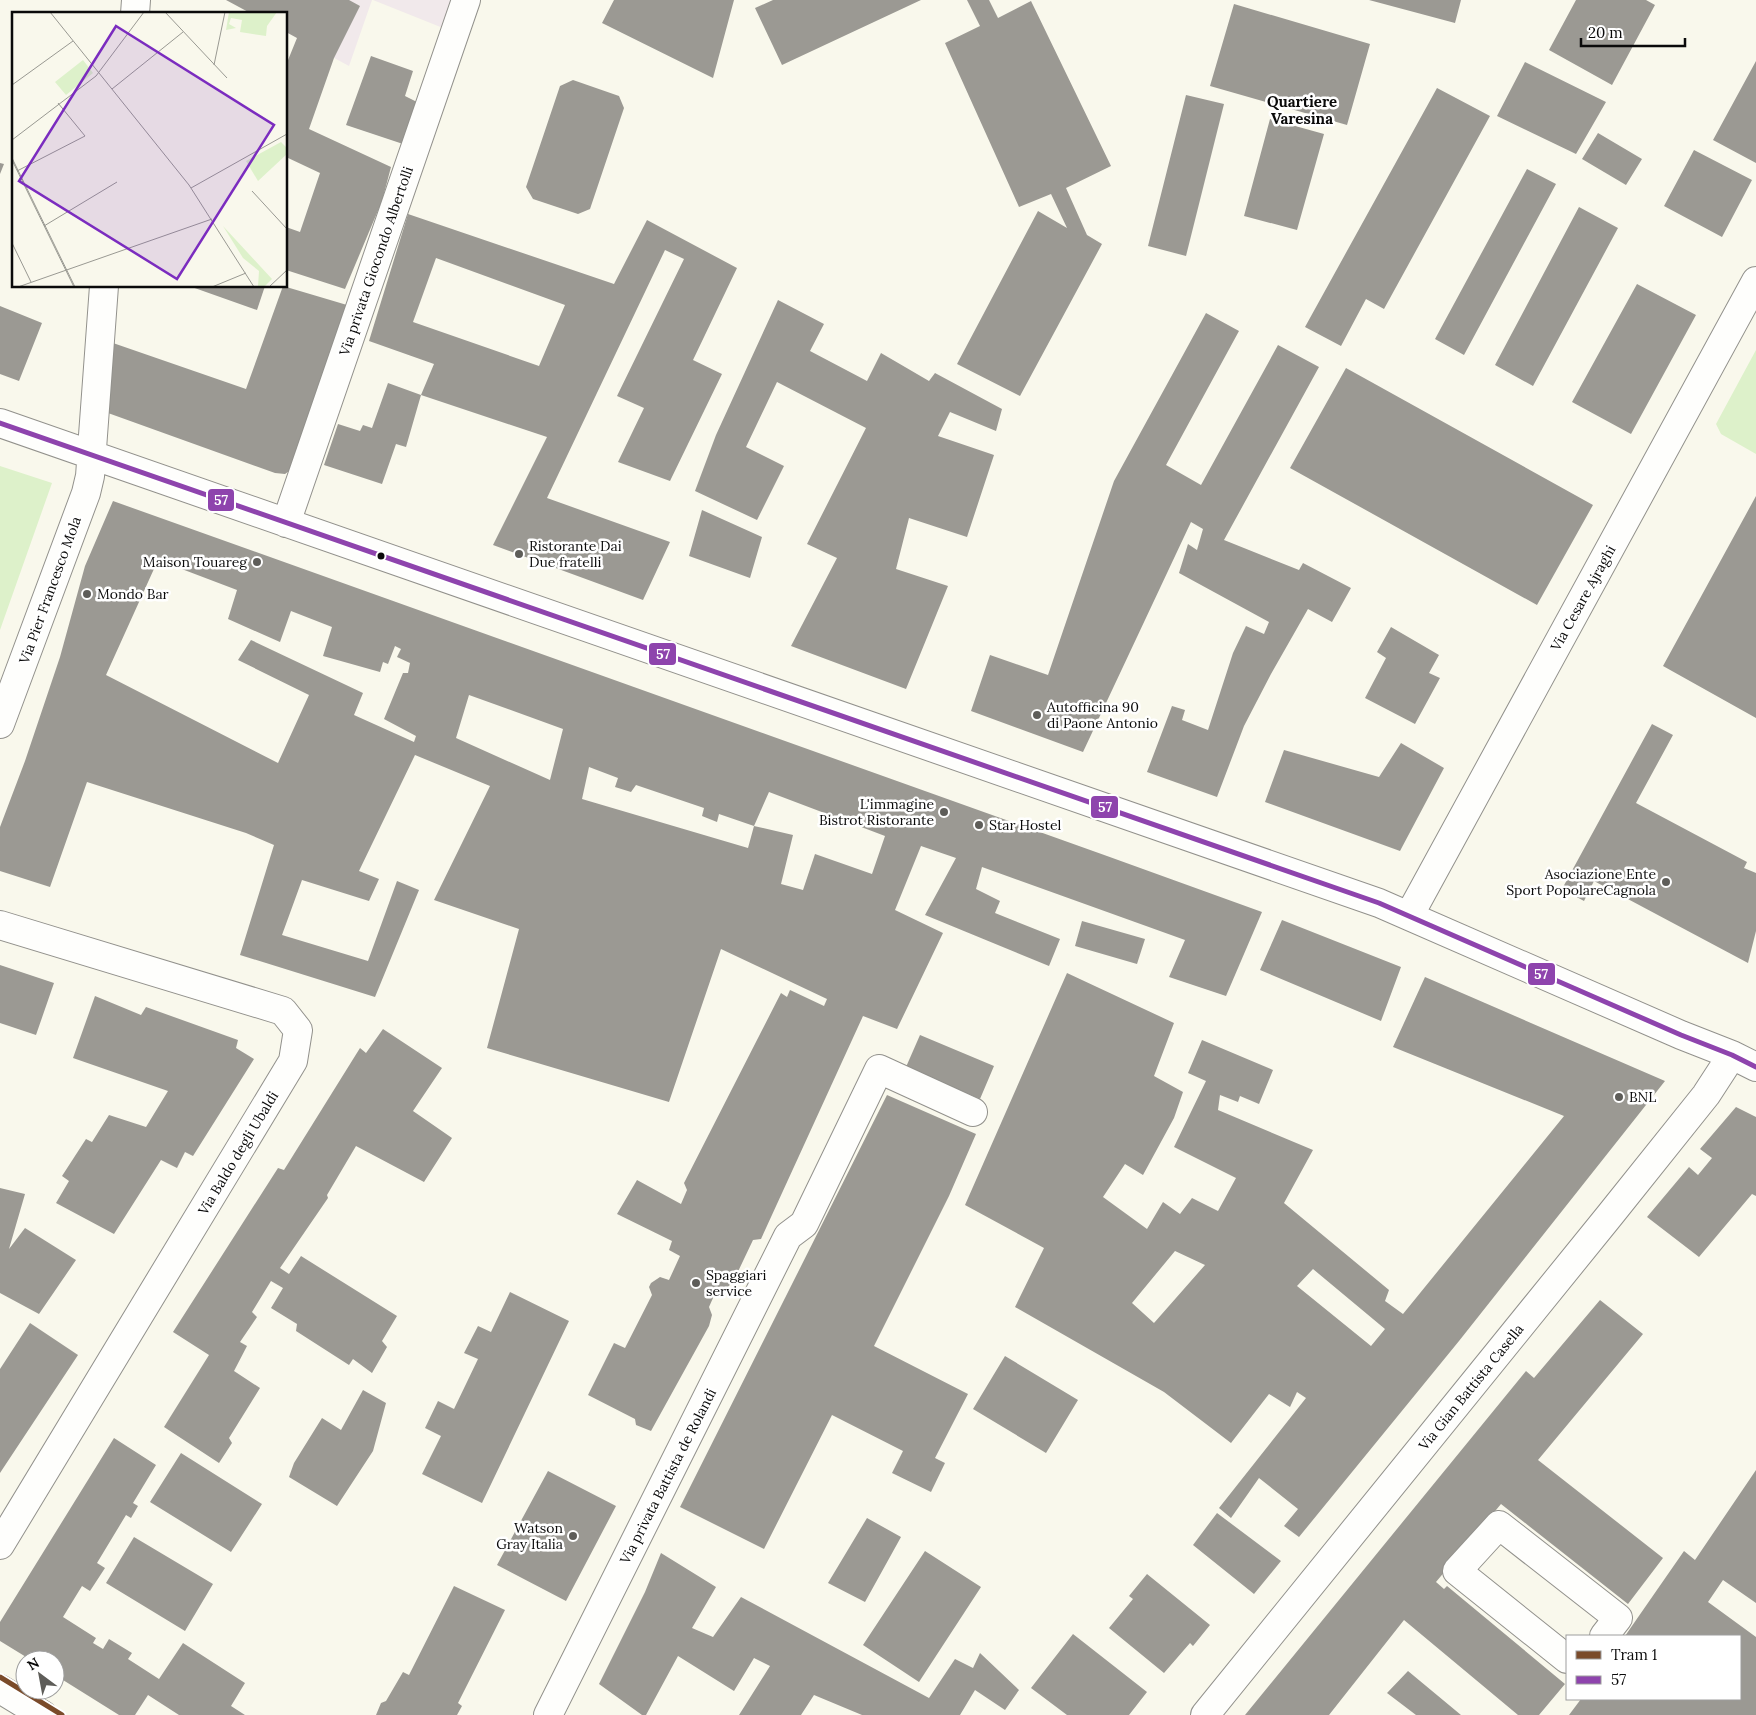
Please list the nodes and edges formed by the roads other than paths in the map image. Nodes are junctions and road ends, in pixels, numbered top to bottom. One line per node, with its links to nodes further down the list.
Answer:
1 (466, 0): 6 (street, Via privata Giocondo Albertolli)
2 (1756, 281): 8 (street, Via Cesare Ajraghi)
3 (104, 288): 5 (street, Via Pier Francesco Mola)
4 (0, 423): 5 (street)
5 (90, 454): 6 (street); 7 (street, Via Pier Francesco Mola)
6 (286, 523): 8 (street)
7 (0, 724)
8 (1409, 916): 10 (street)
9 (0, 925): 13 (street, Via Baldo degli Ubaldi)
10 (1732, 1055): 11 (street); 19 (street, Via Gian Battista Casella)
11 (1756, 1067)
12 (973, 1112): 18 (street, Via privata Battista de Rolandi)
13 (0, 1545)
14 (1605, 1635): 15 (street)
15 (1566, 1658)
16 (0, 1688): 17 (street)
17 (43, 1715)
18 (548, 1715)
19 (1205, 1715)

